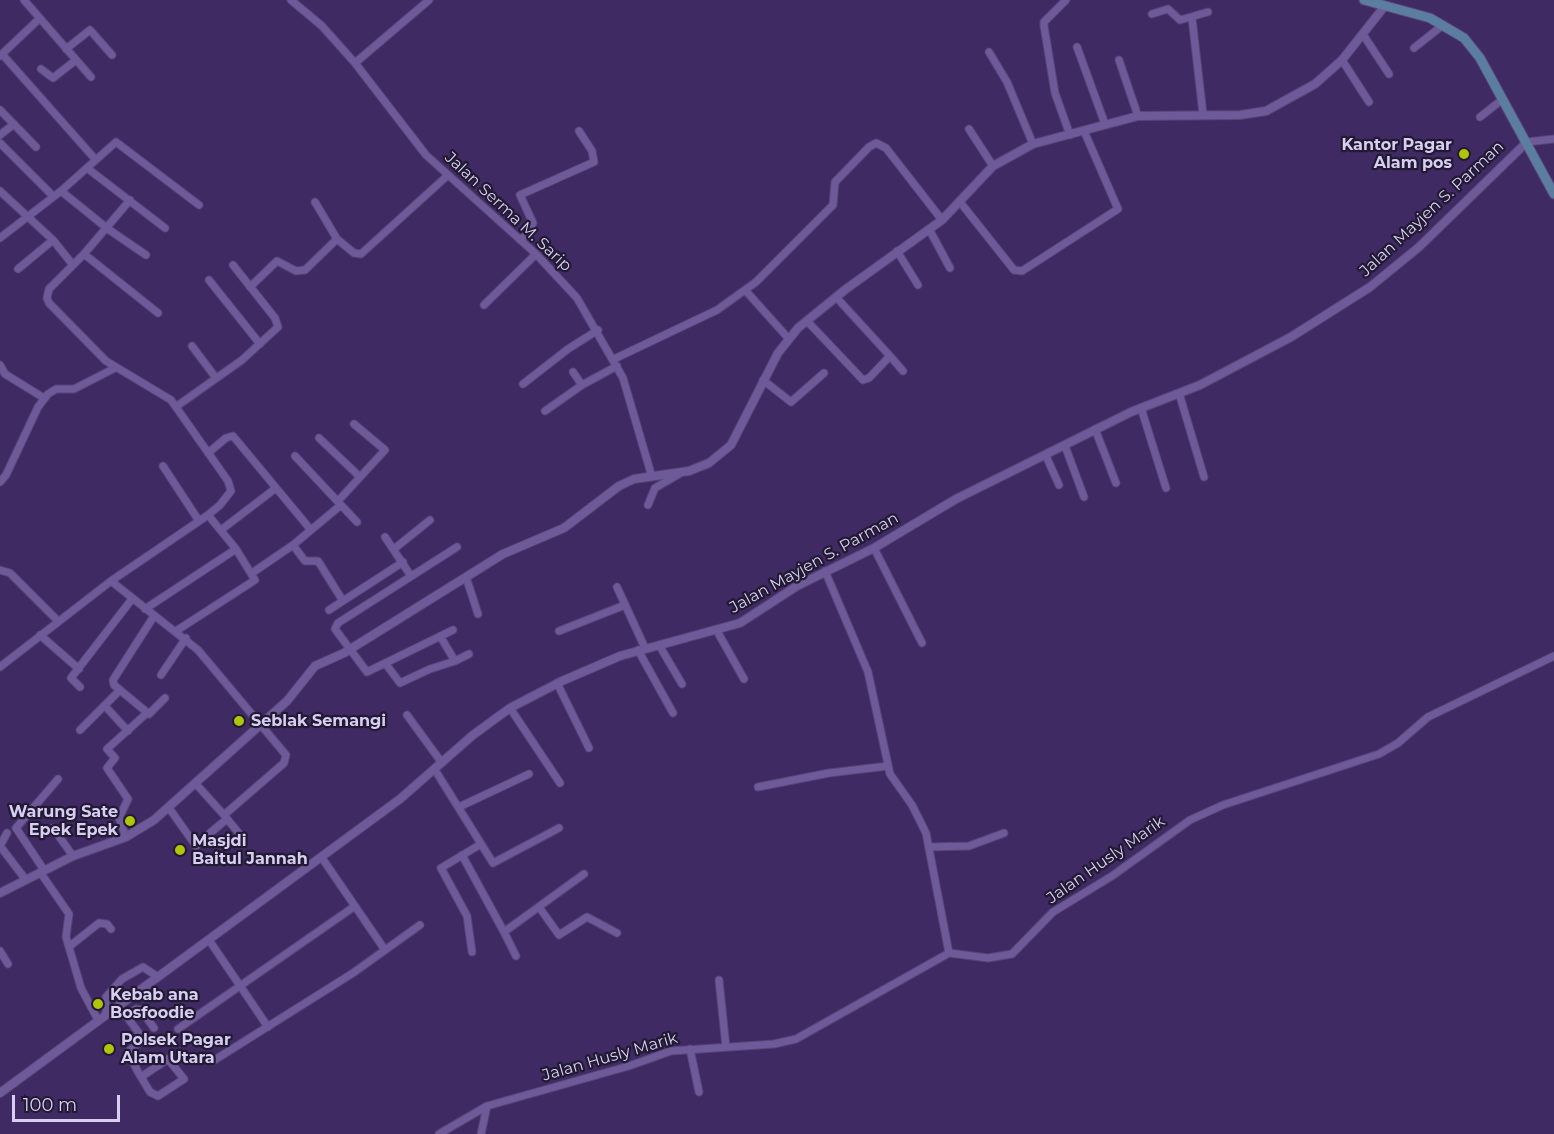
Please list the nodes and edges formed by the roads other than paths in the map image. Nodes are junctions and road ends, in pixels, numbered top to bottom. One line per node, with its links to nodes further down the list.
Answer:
1 (291, 0): 24 (street, Jalan Serma M. Sarip)
2 (414, 0): 8 (street)
3 (429, 0): 8 (street)
4 (1066, 0): 40 (street)
5 (1364, 0): 7 (main road)
6 (29, 2): 12 (street)
7 (1384, 7): 13 (main road); 14 (street)
8 (419, 8): 24 (street)
9 (1208, 12): 11 (street)
10 (1152, 14): 11 (street)
11 (1192, 18): 31 (street)
12 (39, 19): 17 (street); 19 (street)
13 (1443, 25): 16 (street); 28 (main road)
14 (1364, 36): 23 (street); 26 (street)
15 (1077, 47): 35 (street)
16 (1414, 48)
17 (66, 49): 20 (street); 21 (street)
18 (989, 52): 44 (street)
19 (1, 55): 46 (street)
20 (112, 55)
21 (76, 60): 25 (street); 27 (street)
22 (1119, 60): 32 (street)
23 (1342, 60): 29 (street); 31 (street)
24 (355, 63): 49 (street, Jalan Serma M. Sarip)
25 (41, 69)
26 (1389, 74)
27 (91, 77)
28 (1503, 99): 33 (street); 42 (main road)
29 (1369, 102)
30 (0, 110): 34 (street)
31 (1203, 114): 32 (street)
32 (1138, 116): 35 (street)
33 (1480, 117)
34 (14, 124): 39 (street); 45 (street)
35 (1105, 124): 38 (street)
36 (969, 129): 47 (street)
37 (579, 131): 66 (street)
38 (1084, 131): 40 (street); 56 (street)
39 (0, 135)
40 (1070, 135): 44 (street)
41 (1554, 139): 42 (street)
42 (1527, 142): 52 (main road); 98 (street, Jalan Mayjen S. Parman)
43 (0, 143): 53 (street)
44 (1033, 144): 47 (street)
45 (36, 147)
46 (95, 159): 48 (street); 57 (street)
47 (993, 166): 56 (street)
48 (87, 168): 50 (street); 54 (street)
49 (447, 176): 64 (street); 66 (street, Jalan Serma M. Sarip)
50 (61, 190): 53 (street); 61 (street)
51 (0, 191): 58 (street)
52 (1554, 194)
53 (53, 196): 58 (street)
54 (130, 200): 60 (street); 61 (street)
55 (315, 202): 64 (street)
56 (960, 202): 59 (street)
57 (199, 205)
58 (28, 216): 63 (street); 65 (street)
59 (942, 220): 62 (street); 78 (street)
60 (165, 228)
61 (108, 229): 68 (street); 70 (street)
62 (929, 229): 67 (street); 74 (street)
63 (0, 238)
64 (337, 239): 77 (street)
65 (52, 240): 71 (street); 73 (street)
66 (520, 240): 69 (street, Jalan Serma M. Sarip)
67 (897, 251): 76 (street); 79 (street)
68 (84, 254): 71 (street); 81 (street)
69 (536, 254): 80 (street); 83 (street, Jalan Serma M. Sarip)
70 (146, 255)
71 (73, 265): 90 (street)
72 (233, 265): 77 (street)
73 (18, 268)
74 (950, 268)
75 (209, 280): 85 (street)
76 (918, 285)
77 (250, 287): 85 (street)
78 (746, 290): 84 (street); 88 (street)
79 (836, 297): 82 (street); 87 (street)
80 (483, 305)
81 (158, 313)
82 (807, 321): 84 (street); 87 (street)
83 (598, 330): 88 (street, Jalan Serma M. Sarip); 96 (street)
84 (789, 339): 95 (street)
85 (260, 344): 94 (street)
86 (192, 346): 94 (street)
87 (890, 356): 91 (street)
88 (616, 363): 97 (street); 113 (street, Jalan Serma M. Sarip)
89 (0, 365): 99 (street)
90 (114, 368): 99 (street); 100 (street)
91 (903, 371)
92 (573, 372): 97 (street)
93 (824, 373): 95 (street)
94 (216, 378): 100 (street)
95 (764, 380): 111 (street)
96 (523, 384)
97 (582, 385): 102 (street)
98 (1179, 393): 101 (street, Jalan Mayjen S. Parman); 114 (street)
99 (44, 398): 115 (street)
100 (177, 406): 107 (street)
101 (1141, 408): 104 (street, Jalan Mayjen S. Parman); 119 (street)
102 (545, 411)
103 (354, 424): 112 (street)
104 (1095, 429): 106 (street, Jalan Mayjen S. Parman); 116 (street)
105 (319, 438): 112 (street)
106 (1065, 447): 109 (street, Jalan Mayjen S. Parman); 120 (street)
107 (208, 453): 118 (street); 123 (street)
108 (295, 456): 121 (street)
109 (1046, 456): 117 (street); 132 (street, Jalan Mayjen S. Parman)
110 (163, 466): 125 (street)
111 (681, 472): 113 (street); 122 (street)
112 (359, 476): 121 (street)
113 (652, 477): 140 (street)
114 (1204, 477)
115 (0, 482)
116 (1116, 483)
117 (1059, 485)
118 (276, 488): 127 (street); 128 (street)
119 (1166, 488)
120 (1084, 497)
121 (339, 503): 126 (street); 128 (street)
122 (648, 505)
123 (208, 515): 125 (street); 127 (street)
124 (430, 520): 134 (street)
125 (199, 521): 141 (street)
126 (357, 522)
127 (221, 530): 133 (street)
128 (311, 530): 130 (street)
129 (386, 537): 134 (street)
130 (293, 545): 138 (street); 144 (street)
131 (457, 547): 139 (street)
132 (874, 548): 137 (street, Jalan Mayjen S. Parman); 158 (street)
133 (236, 549): 138 (street); 146 (street)
134 (394, 549): 135 (street)
135 (403, 562): 139 (street); 144 (street)
136 (0, 570): 150 (street)
137 (825, 571): 154 (street, Jalan Mayjen S. Parman); 185 (street)
138 (252, 573): 152 (street)
139 (411, 576): 160 (street)
140 (466, 577): 148 (street); 160 (street)
141 (111, 581): 143 (street); 150 (street)
142 (617, 587): 145 (street)
143 (132, 599): 146 (street); 167 (street)
144 (343, 601): 147 (street)
145 (625, 605): 153 (street); 161 (street)
146 (145, 609): 149 (street)
147 (329, 610)
148 (478, 614)
149 (154, 616): 152 (street); 173 (street)
150 (57, 621): 155 (street)
151 (453, 630): 156 (street)
152 (176, 631): 157 (street)
153 (559, 631)
154 (717, 631): 159 (street, Jalan Mayjen S. Parman); 169 (street)
155 (40, 635): 166 (street); 167 (street)
156 (440, 636): 164 (street); 165 (street)
157 (186, 638): 168 (street); 180 (street)
158 (921, 643)
159 (658, 645): 161 (street, Jalan Mayjen S. Parman); 171 (street)
160 (350, 648): 165 (street); 180 (street)
161 (641, 649): 170 (street, Jalan Mayjen S. Parman); 178 (street)
162 (469, 654): 164 (street)
163 (1554, 656): 223 (street, Jalan Husly Marik)
164 (456, 661): 165 (street)
165 (385, 663)
166 (0, 667)
167 (79, 669): 172 (street)
168 (161, 675)
169 (744, 679)
170 (557, 683): 176 (street, Jalan Mayjen S. Parman); 183 (street)
171 (682, 684)
172 (80, 687)
173 (120, 690): 175 (street); 177 (street)
174 (165, 698): 177 (street)
175 (105, 706): 181 (street); 182 (street)
176 (510, 708): 184 (street, Jalan Mayjen S. Parman); 189 (street)
177 (147, 713): 182 (street)
178 (673, 713)
179 (407, 715): 184 (street)
180 (260, 724): 190 (street); 194 (street)
181 (80, 730)
182 (128, 731): 201 (street)
183 (589, 748)
184 (442, 763): 186 (street, Jalan Mayjen S. Parman)
185 (888, 766): 191 (street); 204 (street)
186 (435, 770): 192 (street); 207 (street, Jalan Mayjen S. Parman)
187 (529, 774): 192 (street)
188 (58, 779): 208 (street)
189 (560, 783)
190 (196, 784): 193 (street); 194 (street)
191 (758, 787)
192 (459, 807): 202 (street)
193 (169, 808): 201 (street); 203 (street)
194 (225, 817): 198 (street); 200 (street)
195 (53, 828): 206 (street)
196 (559, 828): 202 (street)
197 (7, 833): 210 (street)
198 (210, 833)
199 (1004, 833): 204 (street)
200 (241, 836)
201 (126, 837): 206 (street)
202 (481, 844): 205 (street)
203 (196, 846)
204 (929, 847): 223 (street)
205 (462, 855): 216 (street); 222 (street)
206 (73, 856): 208 (street)
207 (322, 858): 212 (street); 218 (street, Jalan Mayjen S. Parman)
208 (42, 871): 210 (street); 219 (street)
209 (584, 874): 213 (street)
210 (26, 880): 211 (street)
211 (0, 893)
212 (356, 906): 220 (street); 228 (street)
213 (539, 907): 216 (street); 217 (street)
214 (420, 925): 220 (street)
215 (111, 929): 219 (street)
216 (504, 932): 224 (street)
217 (616, 933)
218 (209, 940): 226 (street, Jalan Mayjen S. Parman); 228 (street)
219 (69, 946): 232 (street)
220 (384, 950): 233 (street)
221 (0, 951): 225 (street)
222 (472, 952)
223 (949, 953): 236 (street, Jalan Husly Marik)
224 (516, 956)
225 (8, 963)
226 (158, 977): 229 (street, Jalan Mayjen S. Parman); 230 (street)
227 (719, 980): 236 (street)
228 (240, 985): 233 (street); 235 (street)
229 (119, 1006): 230 (street, Jalan Mayjen S. Parman); 231 (street)
230 (106, 1014): 232 (street, Jalan Mayjen S. Parman)
231 (126, 1016): 234 (street); 239 (street)
232 (98, 1020): 240 (street, Jalan Mayjen S. Parman)
233 (268, 1027): 238 (street)
234 (154, 1028)
235 (178, 1029)
236 (726, 1047): 237 (street, Jalan Husly Marik)
237 (690, 1049): 241 (street); 242 (street, Jalan Husly Marik)
238 (213, 1061)
239 (141, 1077): 239 (street)
240 (0, 1092)
241 (699, 1092)
242 (487, 1106): 243 (street, Jalan Husly Marik); 244 (street)
243 (439, 1134)
244 (481, 1134)

